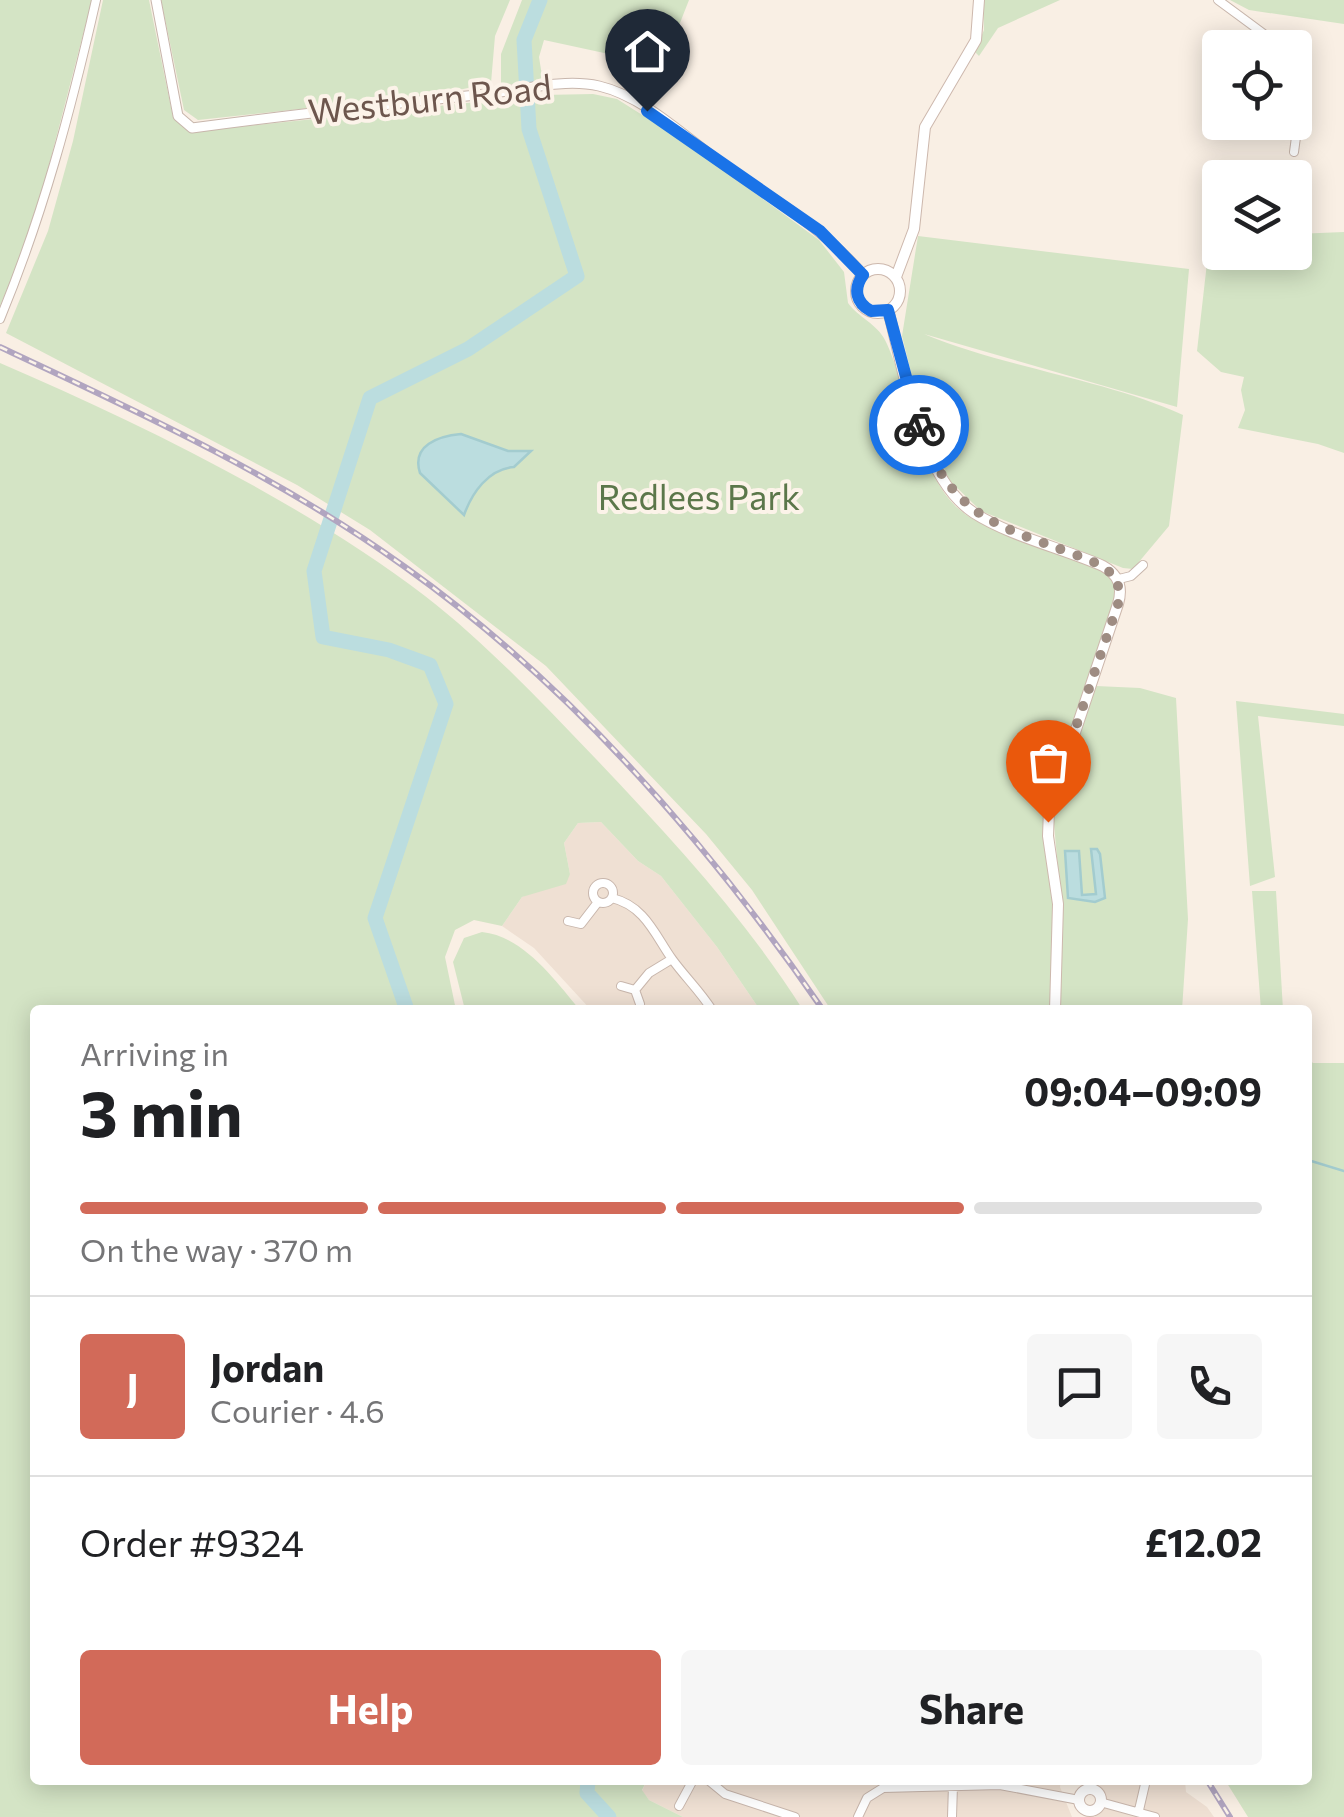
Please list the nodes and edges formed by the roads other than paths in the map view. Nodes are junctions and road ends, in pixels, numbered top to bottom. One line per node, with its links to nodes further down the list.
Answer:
1 (96, 0): 11 (street)
2 (156, 0): 8 (street, Westburn Road)
3 (980, 0): 9 (main road)
4 (1218, 0): 5 (street)
5 (1259, 30)
6 (1296, 140): 7 (street)
7 (1294, 152)
8 (863, 275): 9 (main road); 10 (main road)
9 (896, 277): 10 (main road)
10 (888, 310): 13 (main road)
11 (0, 318)
12 (1143, 565): 13 (street)
13 (1118, 580): 24 (main road)
14 (612, 898): 15 (street); 15 (street); 19 (street)
15 (598, 902): 17 (street)
16 (568, 921): 17 (street)
17 (581, 924): 18 (street)
18 (581, 938)
19 (672, 958): 21 (street); 23 (street)
20 (621, 986): 21 (street)
21 (635, 990): 22 (street)
22 (640, 1004)
23 (708, 1005)
24 (1055, 1005)
25 (690, 1785): 32 (street)
26 (714, 1785): 35 (street)
27 (952, 1785): 36 (street); 37 (street)
28 (1021, 1785): 33 (street)
29 (1090, 1785): 31 (main road); 33 (main road)
30 (1145, 1785): 34 (street)
31 (1100, 1802): 33 (main road); 34 (street)
32 (679, 1806)
33 (1084, 1809)
34 (1139, 1810): 38 (street)
35 (794, 1817)
36 (858, 1817)
37 (952, 1817)
38 (1155, 1817)

